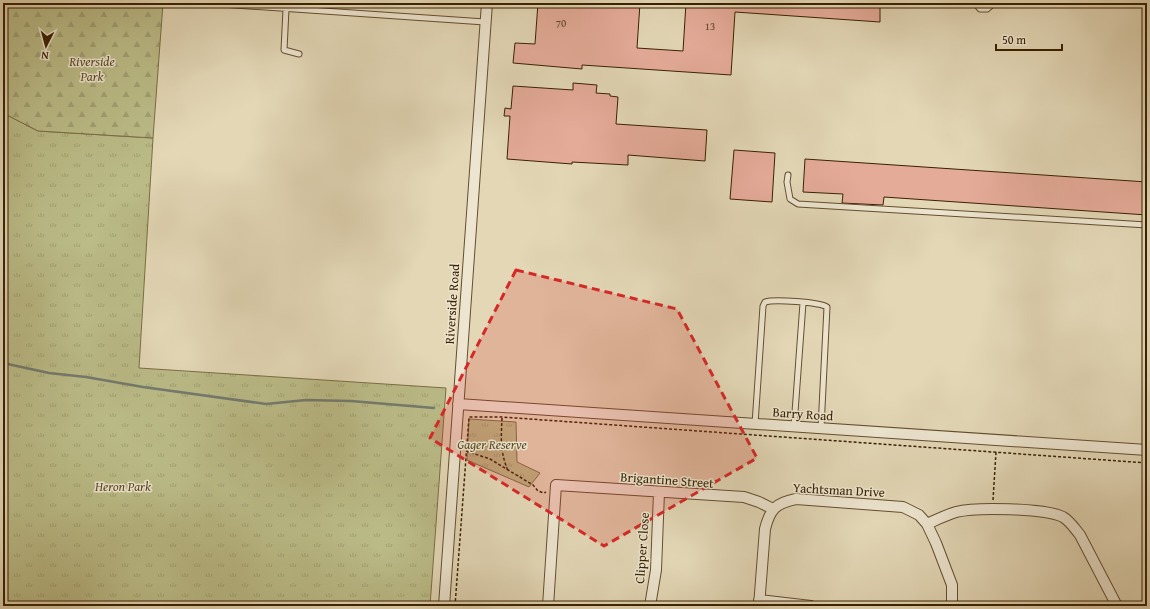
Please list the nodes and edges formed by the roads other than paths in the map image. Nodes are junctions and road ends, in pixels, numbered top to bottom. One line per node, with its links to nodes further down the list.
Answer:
1 (206, 3): 5 (lane)
2 (486, 3): 6 (street, Riverside Road)
3 (975, 3): 4 (lane)
4 (994, 3)
5 (286, 9): 6 (lane); 7 (lane)
6 (485, 22): 11 (street, Riverside Road)
7 (299, 54)
8 (788, 175): 9 (lane)
9 (1147, 225)
10 (803, 303): 12 (lane); 13 (lane); 14 (lane)
11 (458, 404): 12 (street, Barry Road); 20 (street, Riverside Road)
12 (755, 424): 13 (street, Barry Road)
13 (794, 426): 14 (street, Barry Road)
14 (821, 428): 15 (street, Barry Road)
15 (1147, 450)
16 (659, 492): 17 (street, Brigantine Street); 21 (street, Brigantine Street); 22 (street, Clipper Close)
17 (773, 509): 18 (street, Yachtsman Drive); 19 (street)
18 (927, 524): 24 (street, Yachtsman Drive); 25 (street)
19 (759, 603): 23 (street)
20 (444, 606)
21 (548, 606)
22 (650, 606)
23 (811, 606)
24 (952, 606)
25 (1117, 606)

